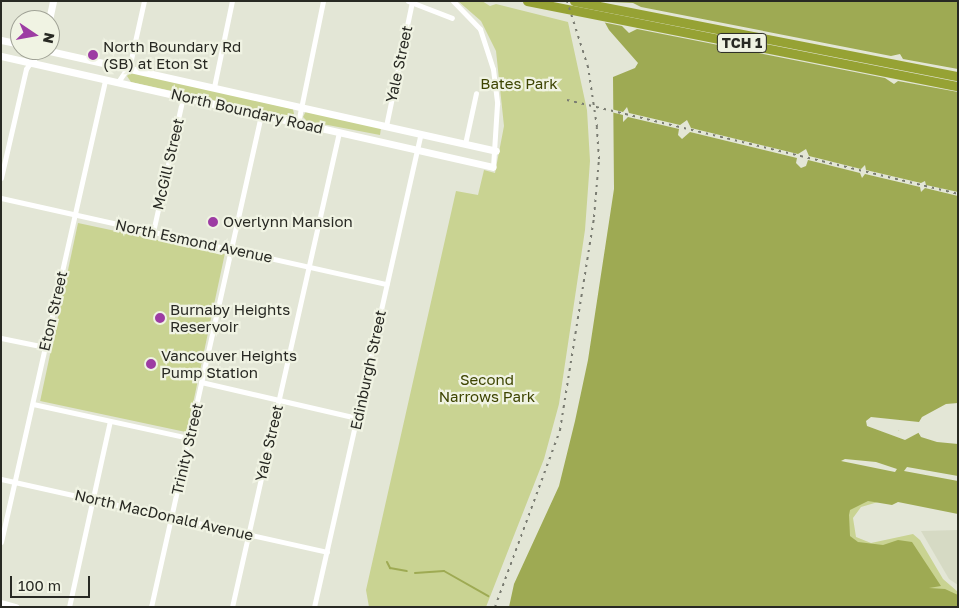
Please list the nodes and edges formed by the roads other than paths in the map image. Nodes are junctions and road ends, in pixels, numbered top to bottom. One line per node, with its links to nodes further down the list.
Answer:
1 (144, 1): 13 (street)
2 (232, 1): 18 (street)
3 (323, 1): 21 (street)
4 (453, 1): 29 (street)
5 (527, 1): 17 (highway, TCH 1)
6 (574, 1): 14 (highway, TCH 1)
7 (410, 2): 8 (street); 24 (street, Yale Street)
8 (452, 18)
9 (60, 53): 13 (street, North Boundary Road)
10 (1, 56): 12 (street, North Boundary Road)
11 (32, 60): 12 (street)
12 (30, 63): 15 (street, North Boundary Road); 31 (street)
13 (128, 68): 16 (street); 18 (street, North Boundary Road)
14 (958, 76)
15 (105, 80): 16 (street, North Boundary Road); 33 (street, Eton Street)
16 (118, 82): 20 (street, North Boundary Road)
17 (958, 86)
18 (214, 87): 21 (street, North Boundary Road)
19 (476, 93): 27 (street)
20 (183, 97): 22 (street, North Boundary Road); 34 (street, McGill Street)
21 (301, 107): 23 (street); 24 (street, North Boundary Road)
22 (261, 115): 23 (street, North Boundary Road); 35 (street, Trinity Street)
23 (298, 123): 25 (street, North Boundary Road)
24 (386, 126): 26 (street, North Boundary Road)
25 (339, 132): 28 (street, North Boundary Road); 36 (street, Yale Street)
26 (421, 134): 27 (street, North Boundary Road); 28 (street, Edinburgh Street)
27 (465, 144): 29 (street, North Boundary Road)
28 (417, 150): 30 (street, North Boundary Road); 37 (street, Edinburgh Street)
29 (496, 151): 30 (street)
30 (493, 166)
31 (1, 178)
32 (1, 198): 33 (street, North Esmond Avenue)
33 (75, 214): 34 (street, North Esmond Avenue); 39 (street, Eton Street)
34 (153, 232): 35 (street, North Esmond Avenue)
35 (231, 249): 36 (street, North Esmond Avenue); 40 (street, Trinity Street)
36 (309, 266): 37 (street, North Esmond Avenue); 41 (street, Yale Street)
37 (387, 284): 43 (street, Edinburgh Street)
38 (1, 338): 39 (street)
39 (45, 347): 42 (street, Eton Street)
40 (201, 382): 41 (street); 45 (street, Trinity Street)
41 (279, 400): 43 (street); 50 (street, Yale Street)
42 (32, 404): 44 (street); 47 (street, Eton Street)
43 (357, 418): 52 (street, Edinburgh Street)
44 (110, 421): 45 (street); 48 (street)
45 (189, 438): 49 (street, Trinity Street)
46 (1, 479): 47 (street, North MacDonald Avenue)
47 (15, 482): 48 (street, North MacDonald Avenue); 51 (street, Eton Street)
48 (93, 499): 49 (street, North MacDonald Avenue); 55 (street)
49 (171, 516): 50 (street, North MacDonald Avenue); 56 (street, Trinity Street)
50 (248, 534): 52 (street, North MacDonald Avenue); 57 (street, Yale Street)
51 (1, 542)
52 (327, 552): 58 (street, Edinburgh Street)
53 (1, 604): 54 (street)
54 (15, 607)
55 (69, 607)
56 (151, 607)
57 (232, 607)
58 (314, 607)

